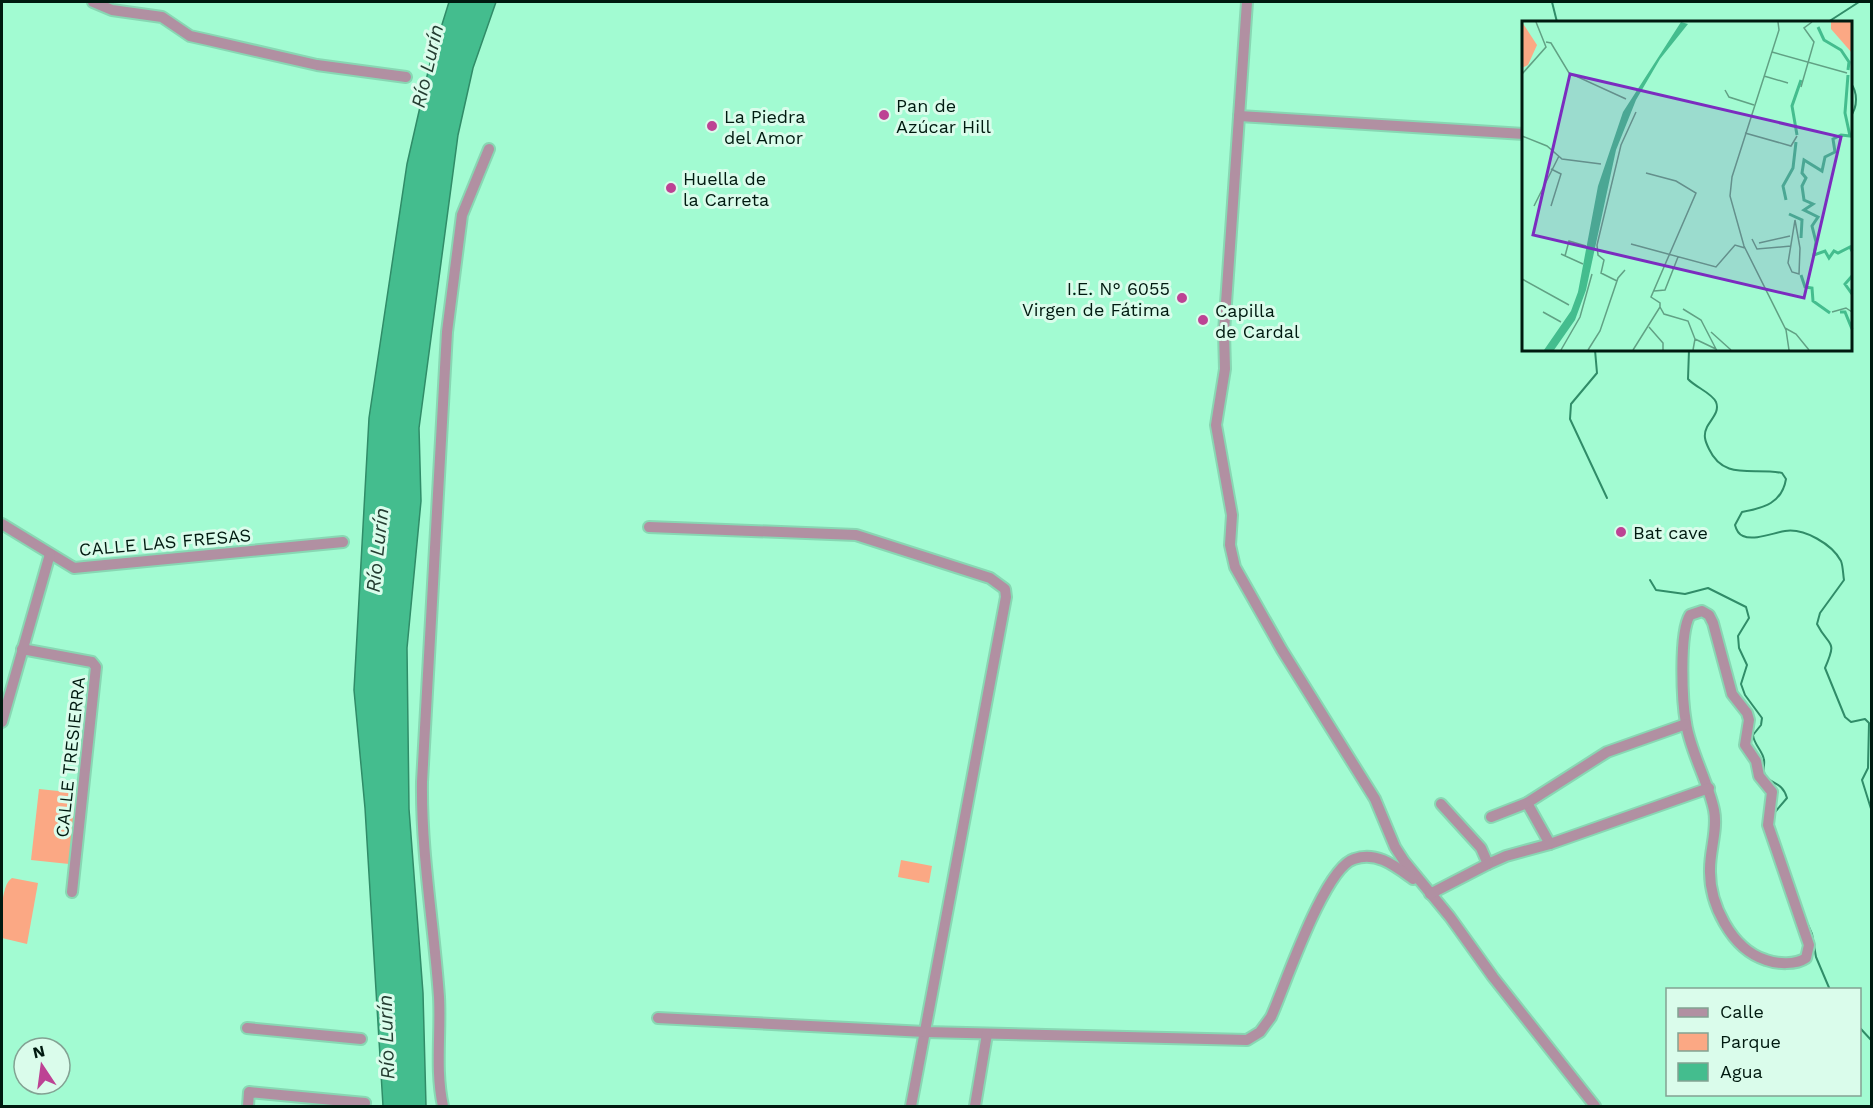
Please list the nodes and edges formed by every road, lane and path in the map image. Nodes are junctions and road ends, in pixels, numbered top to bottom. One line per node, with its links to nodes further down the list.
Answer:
1 (93, 2): 3 (street)
2 (1247, 2): 4 (street)
3 (406, 77)
4 (1239, 116): 5 (street); 20 (street)
5 (1522, 134)
6 (489, 149): 29 (street)
7 (2, 524): 10 (street, CALLE LAS FRESAS)
8 (649, 527): 24 (street)
9 (343, 542): 10 (street, CALLE LAS FRESAS)
10 (50, 554): 11 (street)
11 (22, 649): 12 (street); 21 (street, CALLE TRESIERRA)
12 (2, 722)
13 (1686, 724): 14 (street); 14 (street); 15 (street)
14 (1709, 788): 18 (street)
15 (1527, 803): 17 (street); 18 (street)
16 (1441, 804): 19 (street)
17 (1491, 817)
18 (1550, 844): 19 (street)
19 (1488, 864): 20 (street)
20 (1426, 890): 25 (street); 32 (street)
21 (72, 892)
22 (658, 1018): 24 (street)
23 (247, 1028): 26 (street)
24 (925, 1032): 25 (street); 30 (street)
25 (987, 1034): 31 (street)
26 (361, 1039)
27 (365, 1103): 28 (street)
28 (248, 1107)
29 (443, 1107)
30 (911, 1107)
31 (975, 1107)
32 (1595, 1107)

